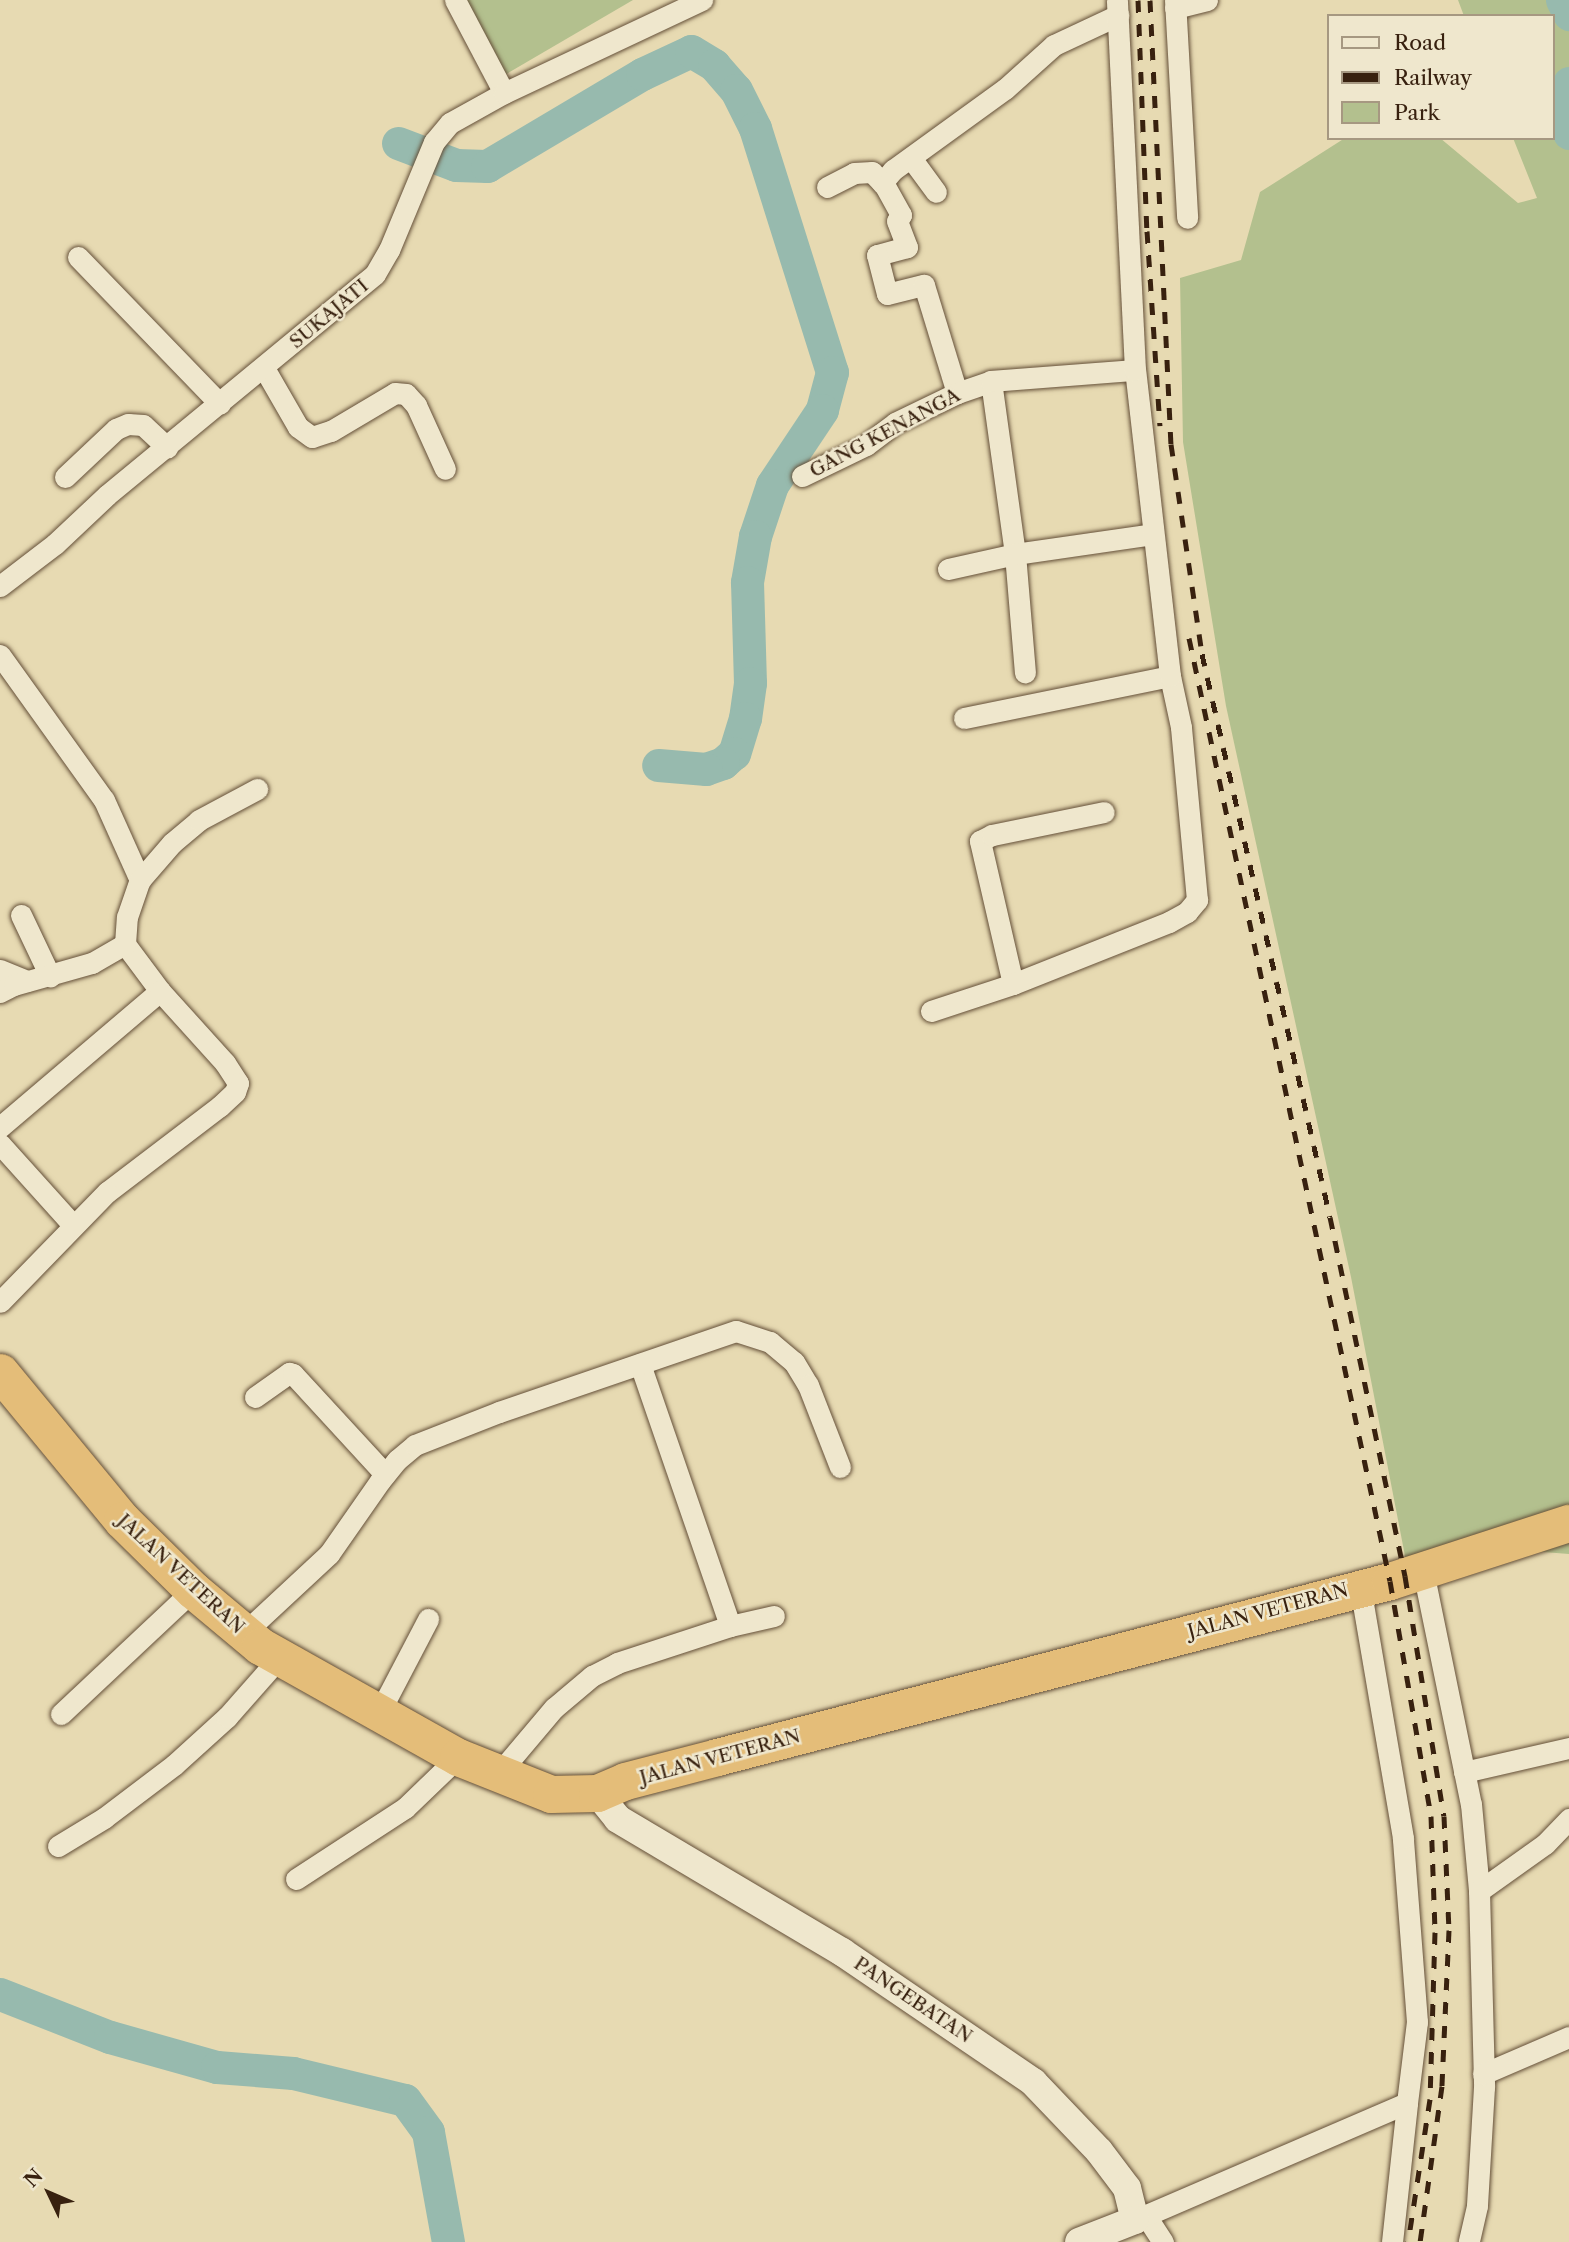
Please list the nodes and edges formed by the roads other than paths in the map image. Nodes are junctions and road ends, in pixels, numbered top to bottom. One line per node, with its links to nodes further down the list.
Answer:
1 (455, 0): 6 (street)
2 (702, 0): 6 (street, SUKAJATI)
3 (1207, 0): 4 (street)
4 (1175, 4): 11 (street)
5 (1117, 8): 7 (street); 14 (street)
6 (504, 93): 13 (street, SUKAJATI)
7 (911, 158): 8 (street); 10 (street)
8 (882, 183): 9 (street); 16 (street)
9 (827, 187)
10 (936, 192)
11 (1187, 218)
12 (78, 257): 17 (street)
13 (264, 368): 17 (street, SUKAJATI); 19 (street)
14 (1135, 370): 15 (street, GANG KENANGA); 22 (street)
15 (991, 381): 16 (street, GANG KENANGA); 23 (street)
16 (957, 393): 21 (street, GANG KENANGA)
17 (220, 404): 18 (street, SUKAJATI)
18 (167, 447): 20 (street); 25 (street, SUKAJATI)
19 (445, 469)
20 (65, 477)
21 (802, 477)
22 (1153, 534): 23 (street); 28 (street)
23 (1015, 554): 24 (street); 27 (street)
24 (948, 569)
25 (0, 586)
26 (0, 655): 32 (street)
27 (1026, 673)
28 (1170, 676): 29 (street); 38 (street)
29 (964, 718)
30 (257, 789): 32 (street)
31 (1104, 812): 38 (street)
32 (140, 880): 34 (street)
33 (21, 915): 36 (street)
34 (125, 944): 36 (street); 40 (street)
35 (0, 970): 37 (street)
36 (50, 976): 37 (street)
37 (27, 981): 39 (street)
38 (1013, 984): 41 (street)
39 (0, 992)
40 (160, 992): 42 (street); 44 (street)
41 (931, 1011)
42 (0, 1127)
43 (0, 1144): 44 (street)
44 (73, 1225): 45 (street)
45 (0, 1302)
46 (640, 1364): 49 (street); 50 (street); 57 (street)
47 (0, 1372): 54 (highway, JALAN VETERAN)
48 (255, 1397): 50 (street)
49 (840, 1467)
50 (385, 1474): 58 (street)
51 (1569, 1523): 52 (highway, JALAN VETERAN)
52 (1423, 1571): 53 (highway, JALAN VETERAN); 64 (street)
53 (1360, 1587): 66 (highway, JALAN VETERAN); 73 (street)
54 (193, 1590): 58 (highway, JALAN VETERAN); 61 (street)
55 (774, 1616): 57 (street)
56 (428, 1619): 60 (street)
57 (730, 1626): 65 (street)
58 (244, 1633): 59 (highway, JALAN VETERAN)
59 (279, 1658): 60 (highway, JALAN VETERAN); 68 (street)
60 (380, 1711): 63 (highway, JALAN VETERAN)
61 (61, 1714)
62 (1569, 1748): 64 (street)
63 (458, 1757): 65 (highway, JALAN VETERAN); 69 (street)
64 (1464, 1772): 70 (street)
65 (499, 1773): 66 (highway, JALAN VETERAN)
66 (597, 1793): 74 (street, PANGEBATAN)
67 (1569, 1819): 70 (street)
68 (58, 1846)
69 (296, 1879)
70 (1479, 1891): 72 (street)
71 (1569, 2037): 72 (street)
72 (1483, 2074): 78 (street)
73 (1408, 2103): 74 (street); 77 (street)
74 (1140, 2218): 75 (street); 76 (street)
75 (1079, 2242)
76 (1163, 2242)
77 (1391, 2242)
78 (1469, 2242)

